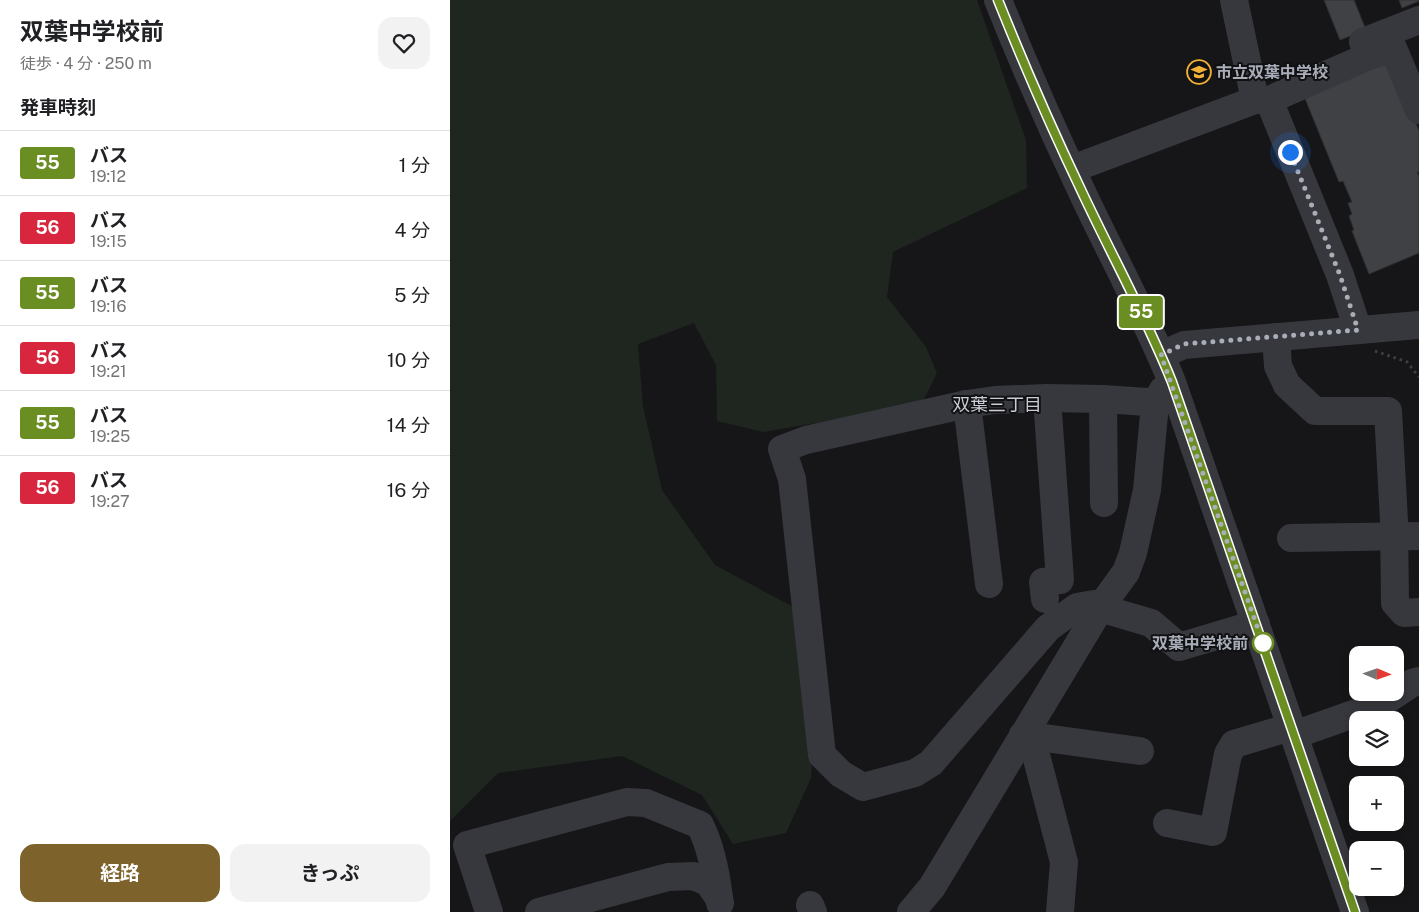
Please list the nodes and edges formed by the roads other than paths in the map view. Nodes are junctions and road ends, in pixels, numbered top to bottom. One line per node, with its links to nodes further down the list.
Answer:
1 (998, 0): 7 (street)
2 (1234, 0): 5 (street)
3 (1419, 20): 4 (street)
4 (1369, 56): 5 (street); 6 (street)
5 (1262, 100): 7 (street); 9 (street)
6 (1419, 110)
7 (1072, 169): 11 (street)
8 (1419, 325): 9 (street)
9 (1358, 330): 10 (street)
10 (1276, 337): 11 (street); 18 (street)
11 (1161, 355): 12 (street)
12 (1172, 382): 16 (street); 24 (street)
13 (1047, 398): 14 (street); 15 (street); 21 (street)
14 (1103, 399): 16 (street); 17 (street)
15 (967, 404): 20 (street); 22 (street)
16 (1155, 404): 22 (street)
17 (1104, 503)
18 (1406, 536): 19 (street); 23 (street)
19 (1291, 538)
20 (989, 584)
21 (1045, 598)
22 (1102, 606): 24 (street); 27 (street)
23 (1419, 612)
24 (1256, 624): 26 (street)
25 (1419, 681): 26 (street)
26 (1292, 731): 29 (street); 35 (street)
27 (1023, 736): 28 (street); 33 (street); 34 (street)
28 (1140, 751)
29 (1167, 823)
30 (721, 905): 31 (street); 32 (street)
31 (490, 912)
32 (539, 912)
33 (911, 912)
34 (1060, 912)
35 (1355, 912)

